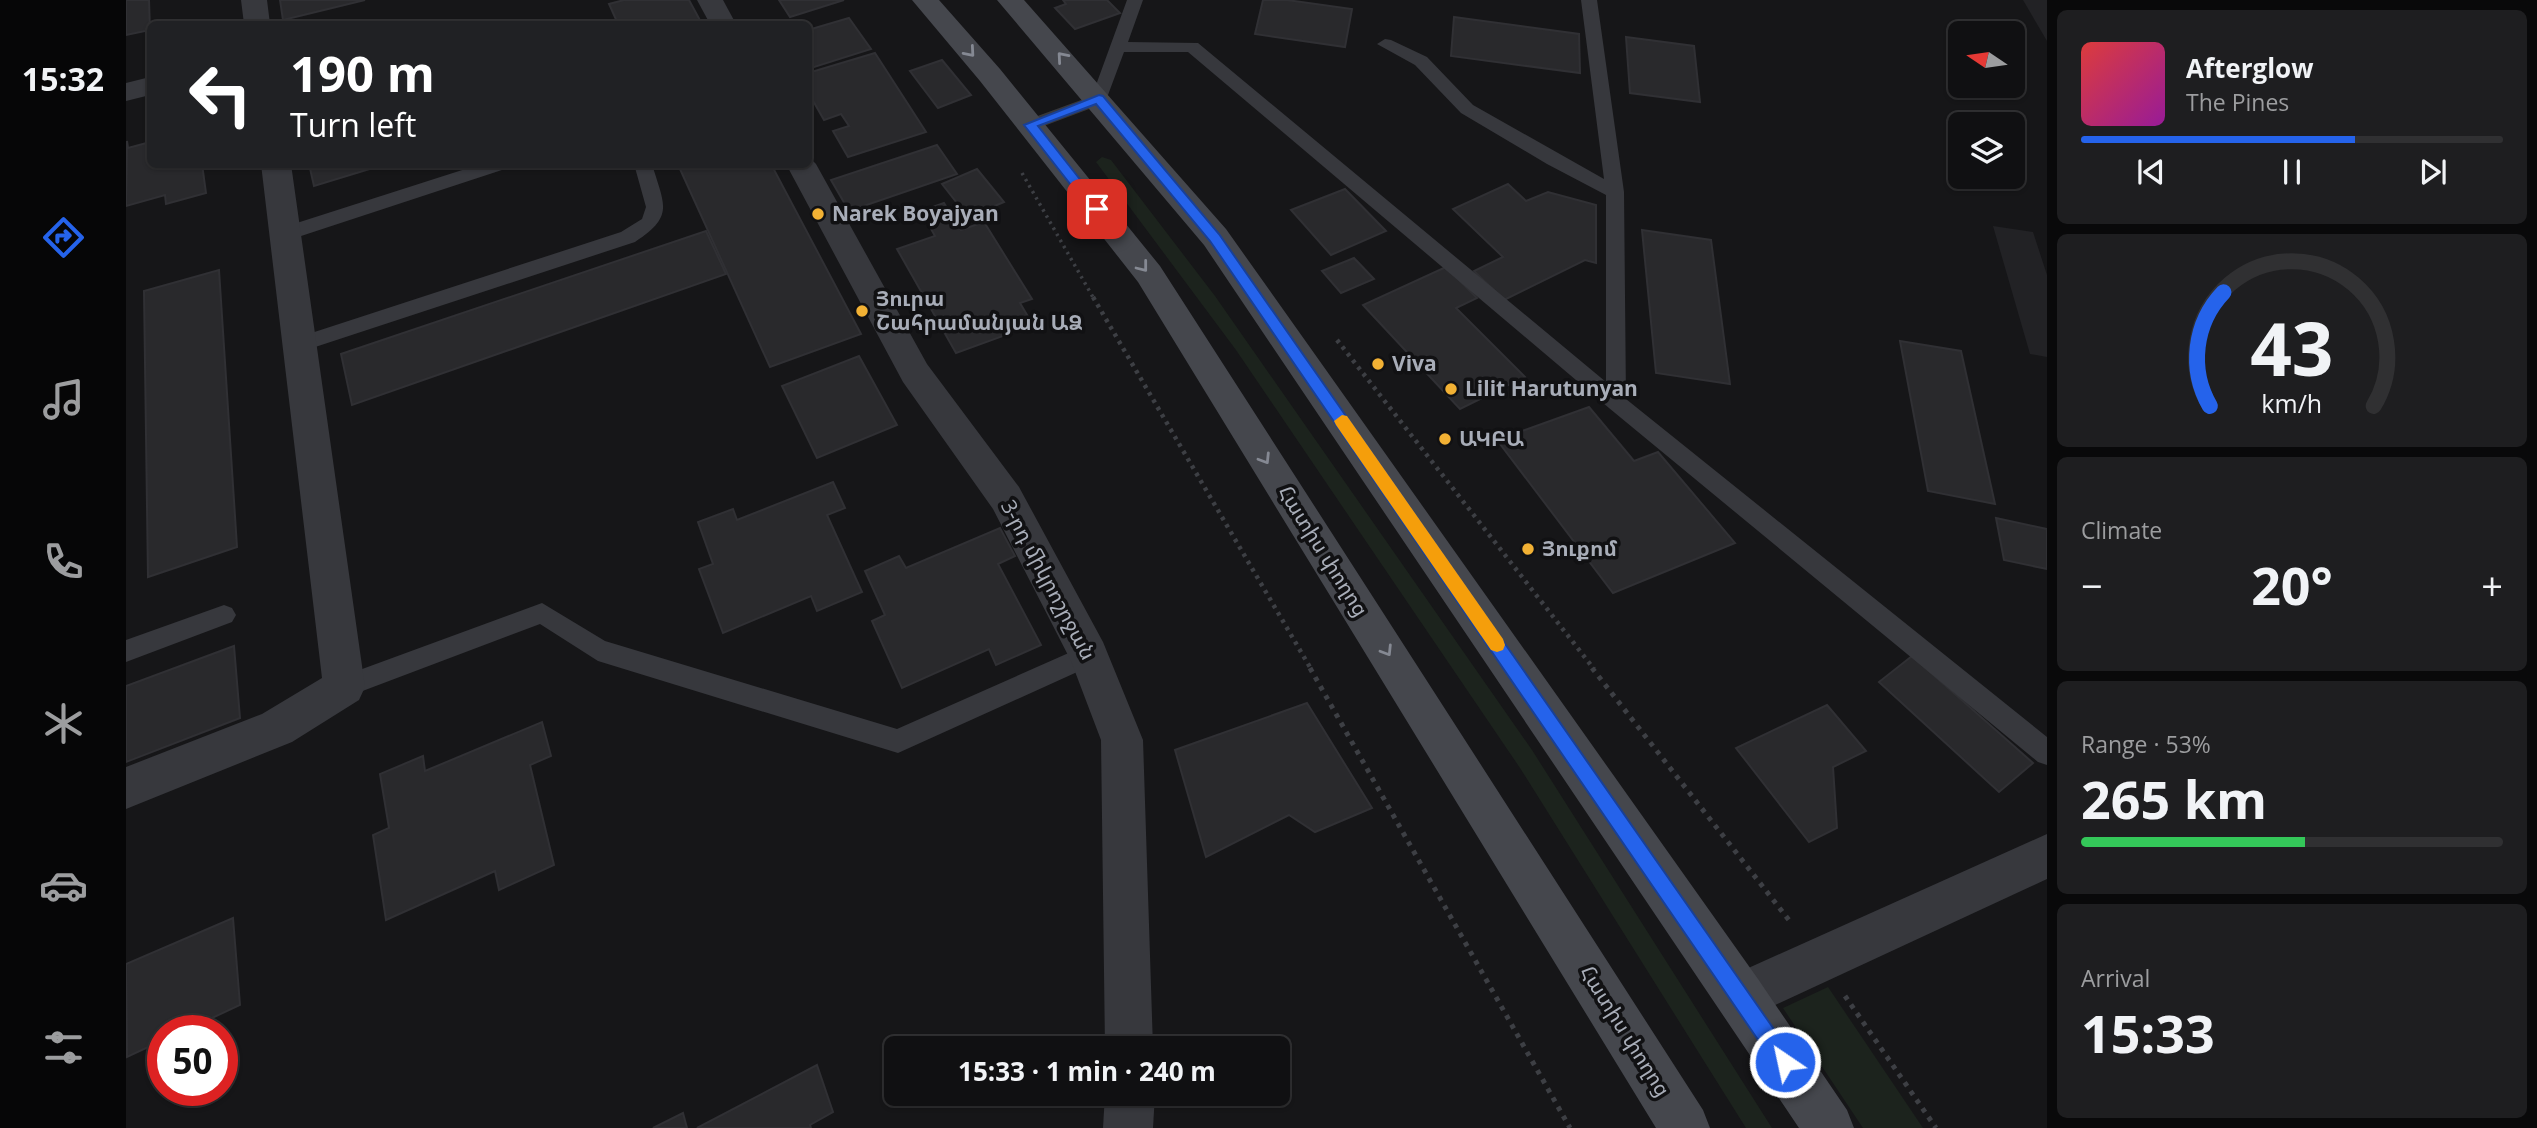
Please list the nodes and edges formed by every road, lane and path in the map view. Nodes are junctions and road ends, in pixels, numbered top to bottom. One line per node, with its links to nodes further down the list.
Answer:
1 (254, 0): 7 (street)
2 (710, 0): 8 (street)
3 (925, 0): 14 (main road, Հատիս փողոց, one-way to 14)
4 (1010, 0): 13 (main road, one-way to 4)
5 (1135, 0): 10 (lane)
6 (1589, 0): 20 (lane)
7 (257, 21)
8 (721, 21)
9 (1385, 44): 20 (lane)
10 (1117, 47): 13 (lane); 24 (lane)
11 (147, 87): 12 (street)
12 (126, 92)
13 (1099, 99): 14 (lane); 33 (main road)
14 (1030, 125): 38 (main road, Հատիս փողոց, one-way to 38)
15 (277, 168): 21 (street)
16 (490, 168): 21 (lane)
17 (644, 168): 23 (lane)
18 (802, 168): 27 (street, 3-րդ միկրոշրջան)
19 (1023, 179): 37 (path)
20 (1615, 192): 24 (lane)
21 (285, 234): 23 (street)
22 (1333, 335): 32 (path)
23 (300, 344): 28 (street)
24 (1616, 402): 29 (lane)
25 (224, 615): 26 (lane)
26 (126, 651)
27 (1089, 655): 28 (lane); 34 (street, 3-րդ միկրոշրջան)
28 (344, 687): 30 (street)
29 (2047, 753)
30 (126, 788)
31 (2047, 856): 32 (street)
32 (1820, 960): 33 (street); 40 (path)
33 (1741, 996): 39 (main road)
34 (1129, 1036)
35 (1129, 1106): 36 (street)
36 (1128, 1128)
37 (1570, 1128)
38 (1685, 1128)
39 (1829, 1128)
40 (1936, 1128)

